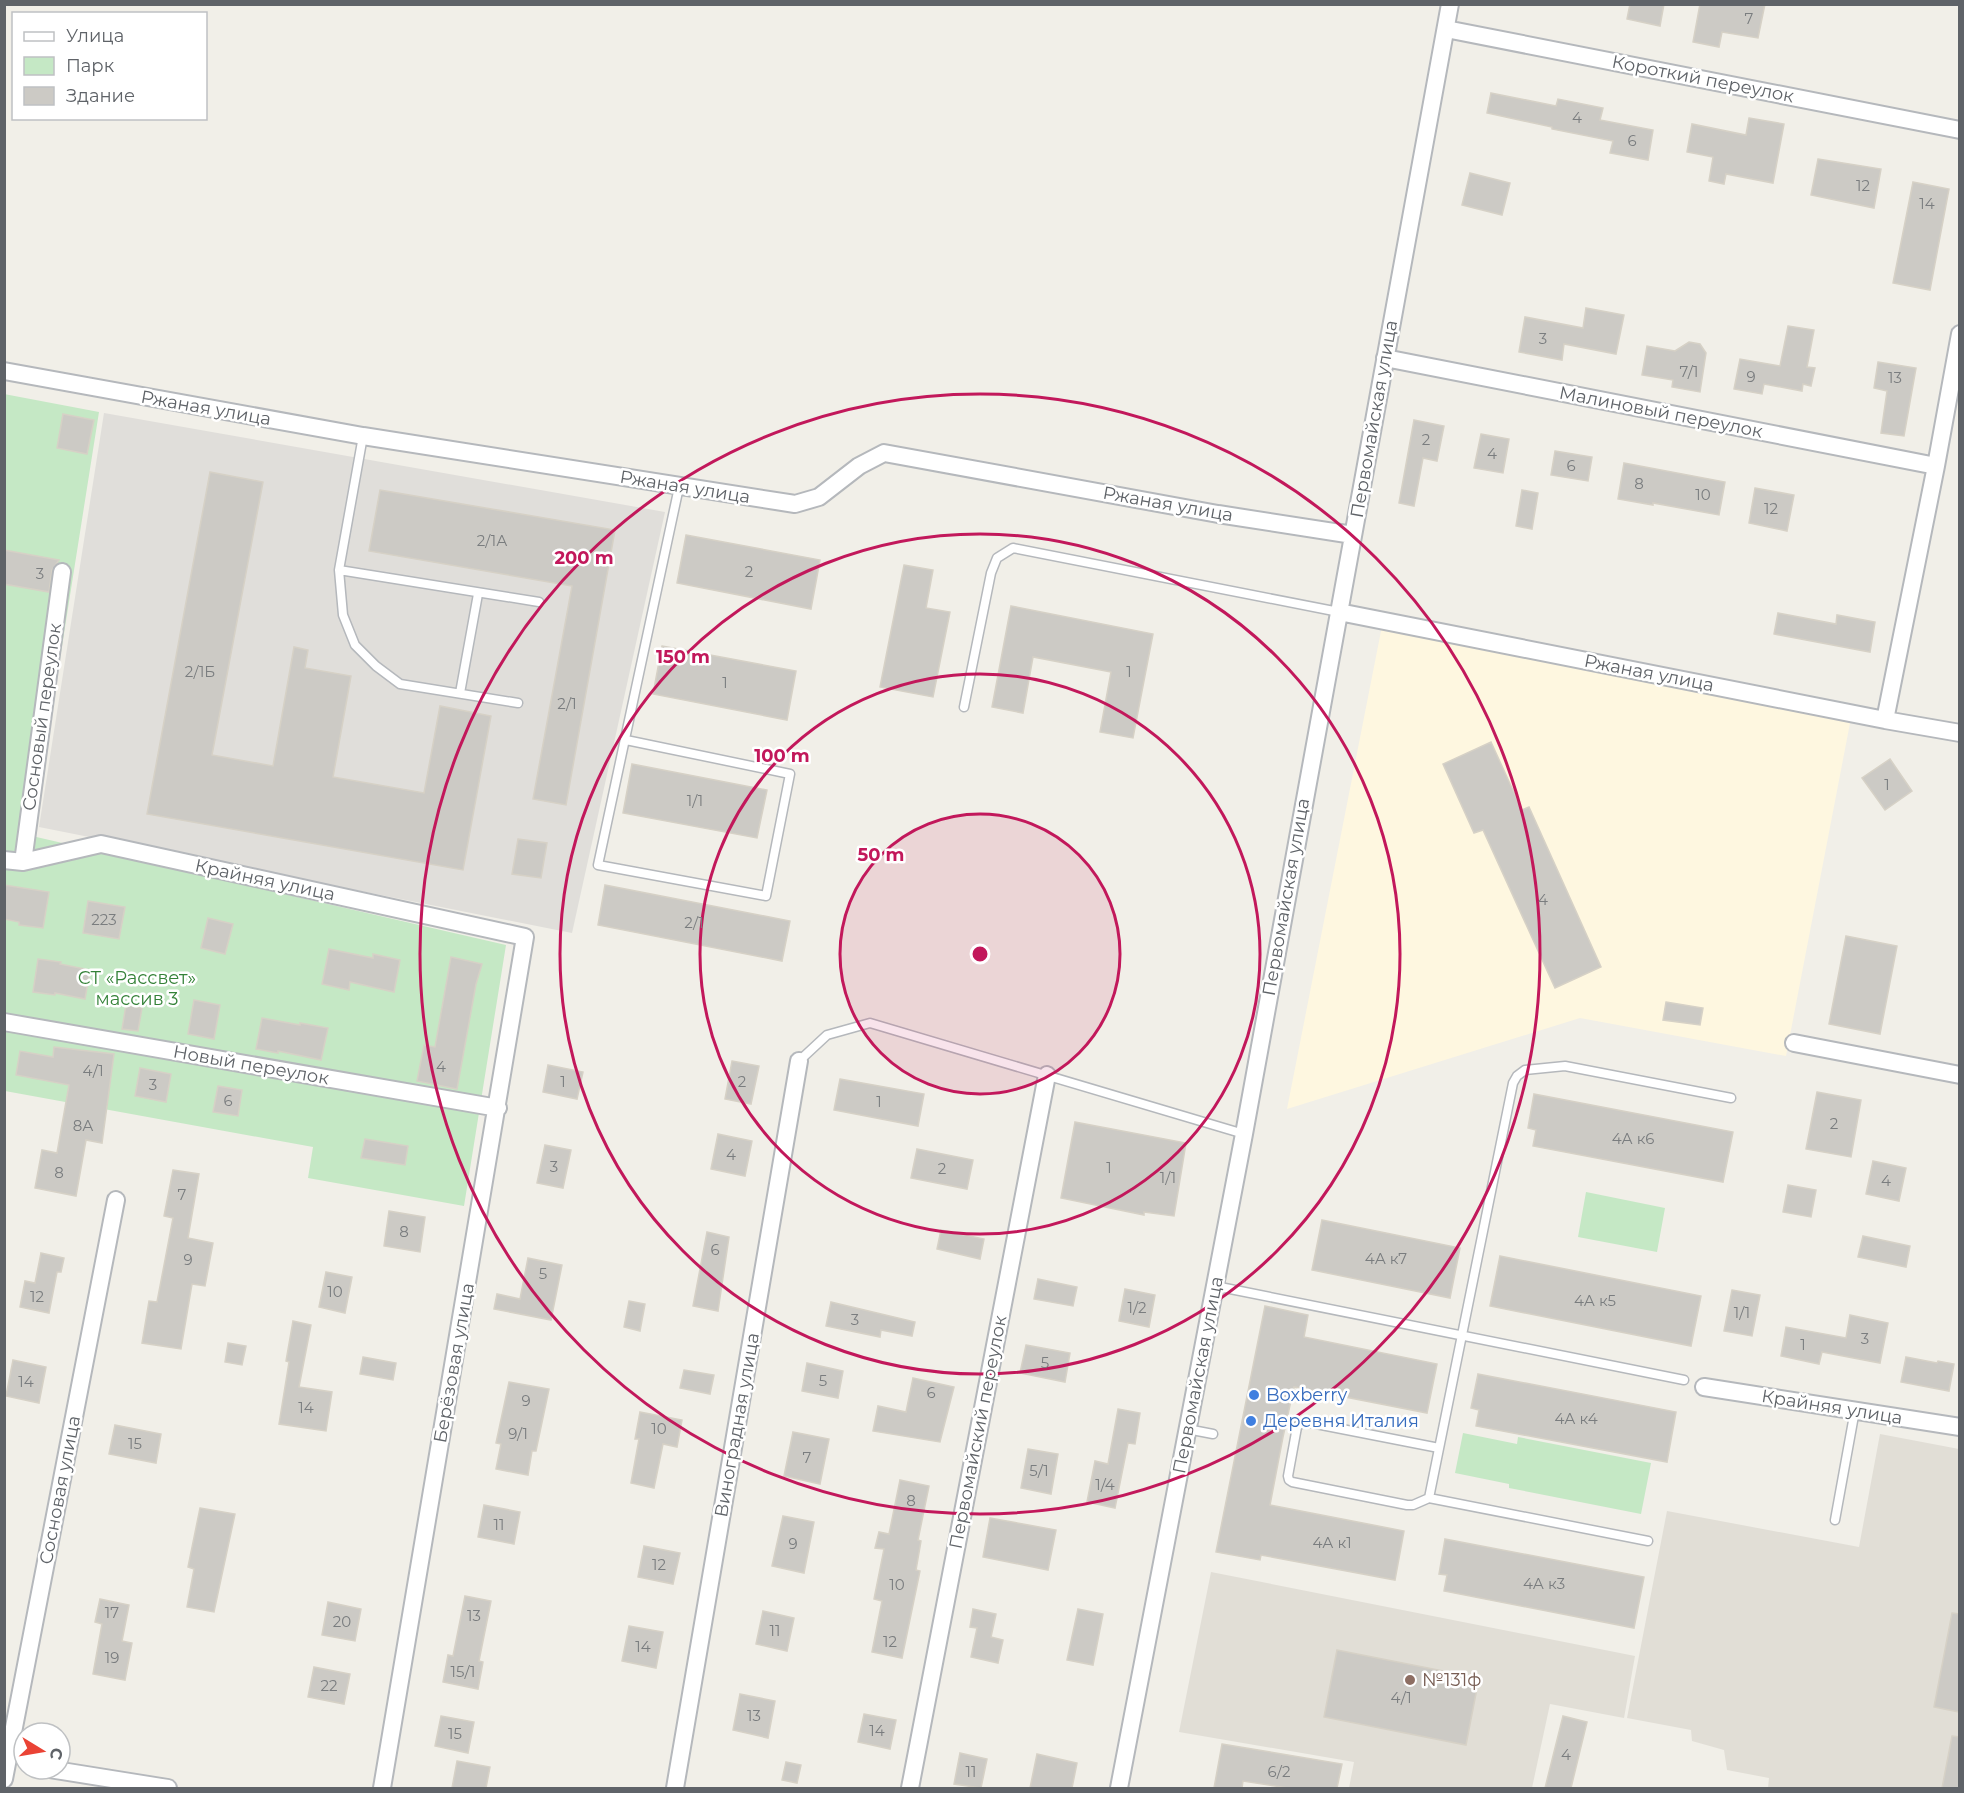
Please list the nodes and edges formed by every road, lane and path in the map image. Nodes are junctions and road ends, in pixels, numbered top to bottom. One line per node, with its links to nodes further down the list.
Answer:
1 (1450, 4): 2 (street, Первомайская улица)
2 (1446, 29): 3 (street, Короткий переулок); 6 (street, Первомайская улица)
3 (1959, 130)
4 (1959, 334): 5 (street)
5 (1958, 351): 9 (street)
6 (1385, 358): 9 (street, Малиновый переулок); 11 (street, Первомайская улица)
7 (4, 371): 8 (street, Ржаная улица)
8 (363, 436): 10 (street, Ржаная улица); 12 (lane)
9 (1936, 466): 20 (street)
10 (679, 487): 11 (street, Ржаная улица); 22 (lane)
11 (1353, 535): 16 (street, Первомайская улица)
12 (339, 570): 14 (lane); 17 (lane)
13 (62, 572): 24 (street, Сосновый переулок)
14 (478, 594): 15 (lane); 17 (lane)
15 (538, 602)
16 (1339, 612): 19 (lane); 20 (street, Ржаная улица); 33 (street, Первомайская улица)
17 (460, 693): 18 (lane)
18 (518, 703)
19 (964, 707)
20 (1885, 720): 21 (street, Ржаная улица)
21 (1959, 733)
22 (626, 740): 22 (lane)
23 (4, 860): 24 (street, Крайняя улица)
24 (23, 862): 25 (street, Крайняя улица)
25 (525, 937): 32 (street, Берёзовая улица)
26 (4, 1022): 32 (street, Новый переулок)
27 (1794, 1043): 30 (street)
28 (799, 1061): 29 (lane); 53 (street, Виноградная улица)
29 (1047, 1075): 33 (lane); 54 (street, Первомайский переулок)
30 (1959, 1075)
31 (1731, 1098): 36 (lane)
32 (498, 1108): 52 (street, Берёзовая улица)
33 (1244, 1134): 35 (street, Первомайская улица)
34 (116, 1200): 47 (street, Сосновая улица)
35 (1215, 1286): 36 (lane); 41 (street, Первомайская улица)
36 (1462, 1336): 37 (lane); 43 (lane)
37 (1684, 1380)
38 (1704, 1387): 39 (street, Крайняя улица)
39 (1855, 1410): 40 (street, Крайняя улица); 45 (lane)
40 (1959, 1427)
41 (1187, 1430): 42 (lane); 55 (street, Первомайская улица)
42 (1213, 1434)
43 (1439, 1448): 44 (lane); 44 (lane)
44 (1429, 1498): 46 (lane)
45 (1835, 1520)
46 (1647, 1541)
47 (20, 1721)
48 (12, 1763): 50 (street, Сосновая улица)
49 (72, 1773): 51 (street)
50 (4, 1779)
51 (168, 1788)
52 (382, 1788)
53 (675, 1788)
54 (910, 1788)
55 (1119, 1788)

